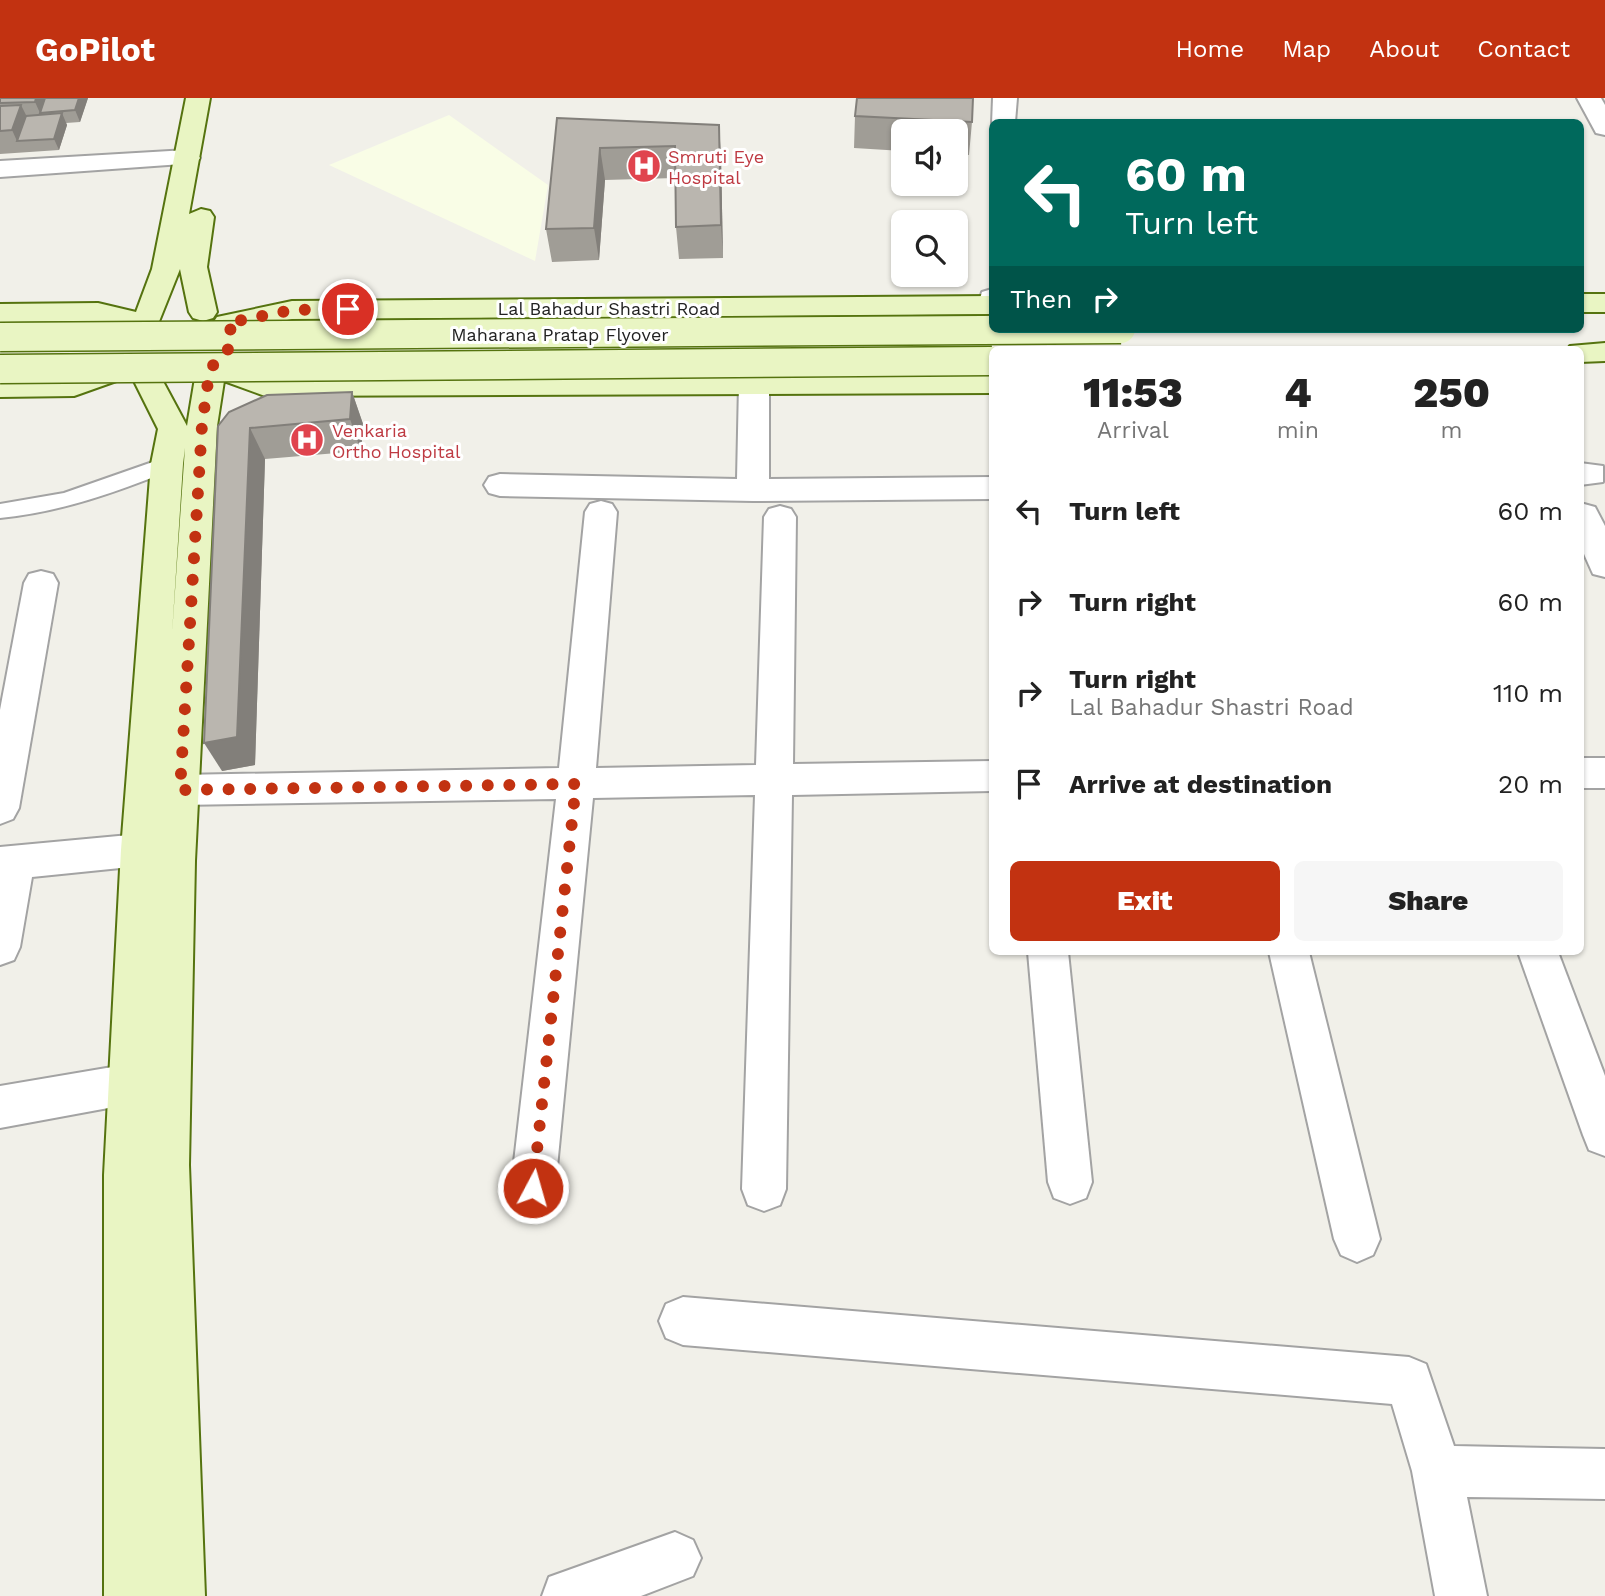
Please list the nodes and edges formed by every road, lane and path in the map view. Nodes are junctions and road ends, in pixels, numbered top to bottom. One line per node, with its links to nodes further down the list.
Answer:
1 (198, 98): 7 (main road)
2 (221, 98): 13 (main road)
3 (1005, 98): 5 (street)
4 (1589, 98): 6 (street)
5 (1003, 119)
6 (1600, 142)
7 (187, 158): 8 (street); 14 (main road)
8 (0, 169)
9 (1584, 303): 10 (main road)
10 (1605, 303)
11 (989, 305): 13 (main road, Lal Bahadur Shastri Road)
12 (0, 313): 14 (main road)
13 (215, 317): 14 (main road, Lal Bahadur Shastri Road); 22 (main road)
14 (146, 323): 24 (main road)
15 (1605, 326): 16 (main road)
16 (1584, 327)
17 (989, 330): 18 (main road, Maharana Pratap Flyover, bridge)
18 (0, 337)
19 (1605, 352): 20 (main road)
20 (1584, 353)
21 (989, 361): 23 (main road, Maharana Pratap Flyover, bridge)
22 (212, 366): 24 (main road); 28 (main road); 45 (main road)
23 (0, 369)
24 (137, 373): 29 (main road); 30 (main road)
25 (1584, 378): 26 (main road)
26 (1605, 378)
27 (989, 383): 28 (main road)
28 (754, 384): 33 (street)
29 (0, 387)
30 (167, 464): 34 (lane); 47 (main road)
31 (500, 485): 33 (street)
32 (989, 488): 33 (street)
33 (753, 490)
34 (0, 511)
35 (601, 512): 44 (street)
36 (1584, 515): 38 (street)
37 (780, 517): 43 (street)
38 (1605, 565)
39 (41, 583): 46 (street)
40 (1584, 773): 41 (street)
41 (1605, 773)
42 (989, 776): 43 (street)
43 (775, 780): 44 (street); 58 (street)
44 (576, 784): 45 (street); 57 (street)
45 (180, 790): 65 (main road)
46 (0, 808)
47 (140, 850): 48 (street); 53 (main road)
48 (7, 863): 49 (street)
49 (0, 947)
50 (1048, 955): 56 (street)
51 (1290, 955): 59 (street)
52 (1539, 955): 55 (street)
53 (130, 1084): 54 (street); 64 (main road)
54 (0, 1107)
55 (1605, 1135)
56 (1070, 1182)
57 (533, 1188)
58 (764, 1189)
59 (1357, 1239)
60 (683, 1321): 61 (street)
61 (1437, 1471): 62 (street); 67 (street)
62 (1605, 1474)
63 (675, 1558): 66 (street)
64 (130, 1596)
65 (178, 1596)
66 (568, 1596)
67 (1461, 1596)

